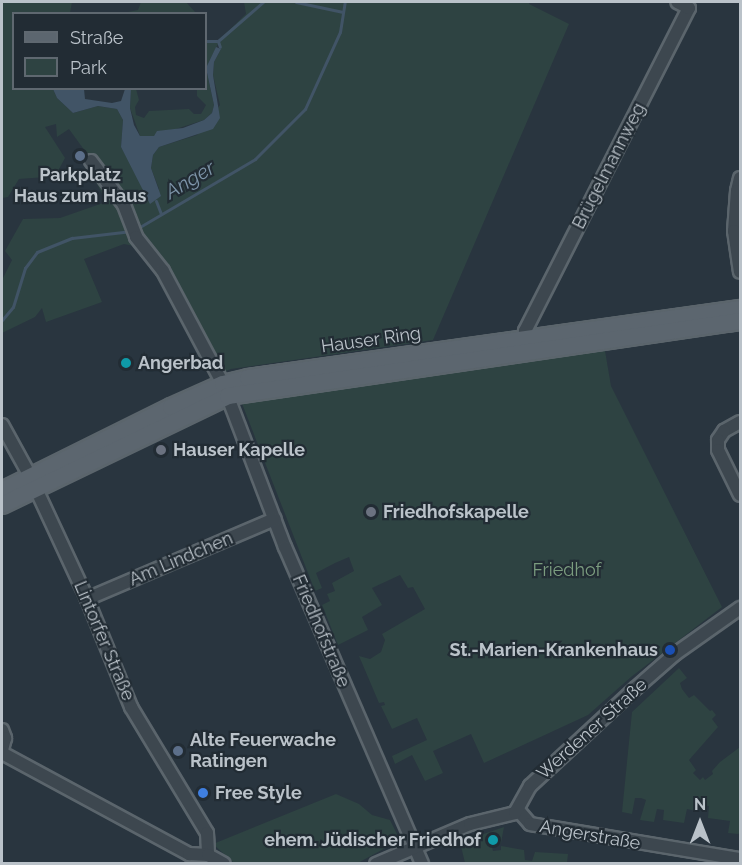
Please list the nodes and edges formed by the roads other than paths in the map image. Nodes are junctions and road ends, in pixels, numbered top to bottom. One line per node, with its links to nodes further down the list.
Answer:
1 (677, 2): 7 (street, Brügelmannweg)
2 (92, 162): 8 (street, Friedhofstraße)
3 (741, 178): 4 (street)
4 (741, 272)
5 (741, 309): 7 (main road, Hauser Ring)
6 (741, 321): 7 (main road, Hauser Ring)
7 (524, 345): 8 (main road, Hauser Ring)
8 (226, 390): 11 (main road, Hauser Ring); 15 (street, Friedhofstraße)
9 (741, 422): 13 (street)
10 (2, 425): 11 (street, Lintorfer Straße)
11 (33, 482): 12 (main road, Hauser Ring); 14 (main road, Hauser Ring); 16 (street, Lintorfer Straße)
12 (2, 490)
13 (741, 495)
14 (2, 505)
15 (275, 519): 16 (street, Am Lindchen); 21 (street, Friedhofstraße)
16 (87, 599): 22 (street, Lintorfer Straße)
17 (741, 608): 20 (street, Werdener Straße)
18 (2, 730): 19 (street)
19 (2, 752): 22 (street)
20 (518, 810): 21 (street); 23 (street, Angerstraße)
21 (415, 848): 25 (street); 26 (street, Friedhofstraße)
22 (208, 855): 24 (street)
23 (741, 859)
24 (224, 864)
25 (376, 864)
26 (422, 864)

